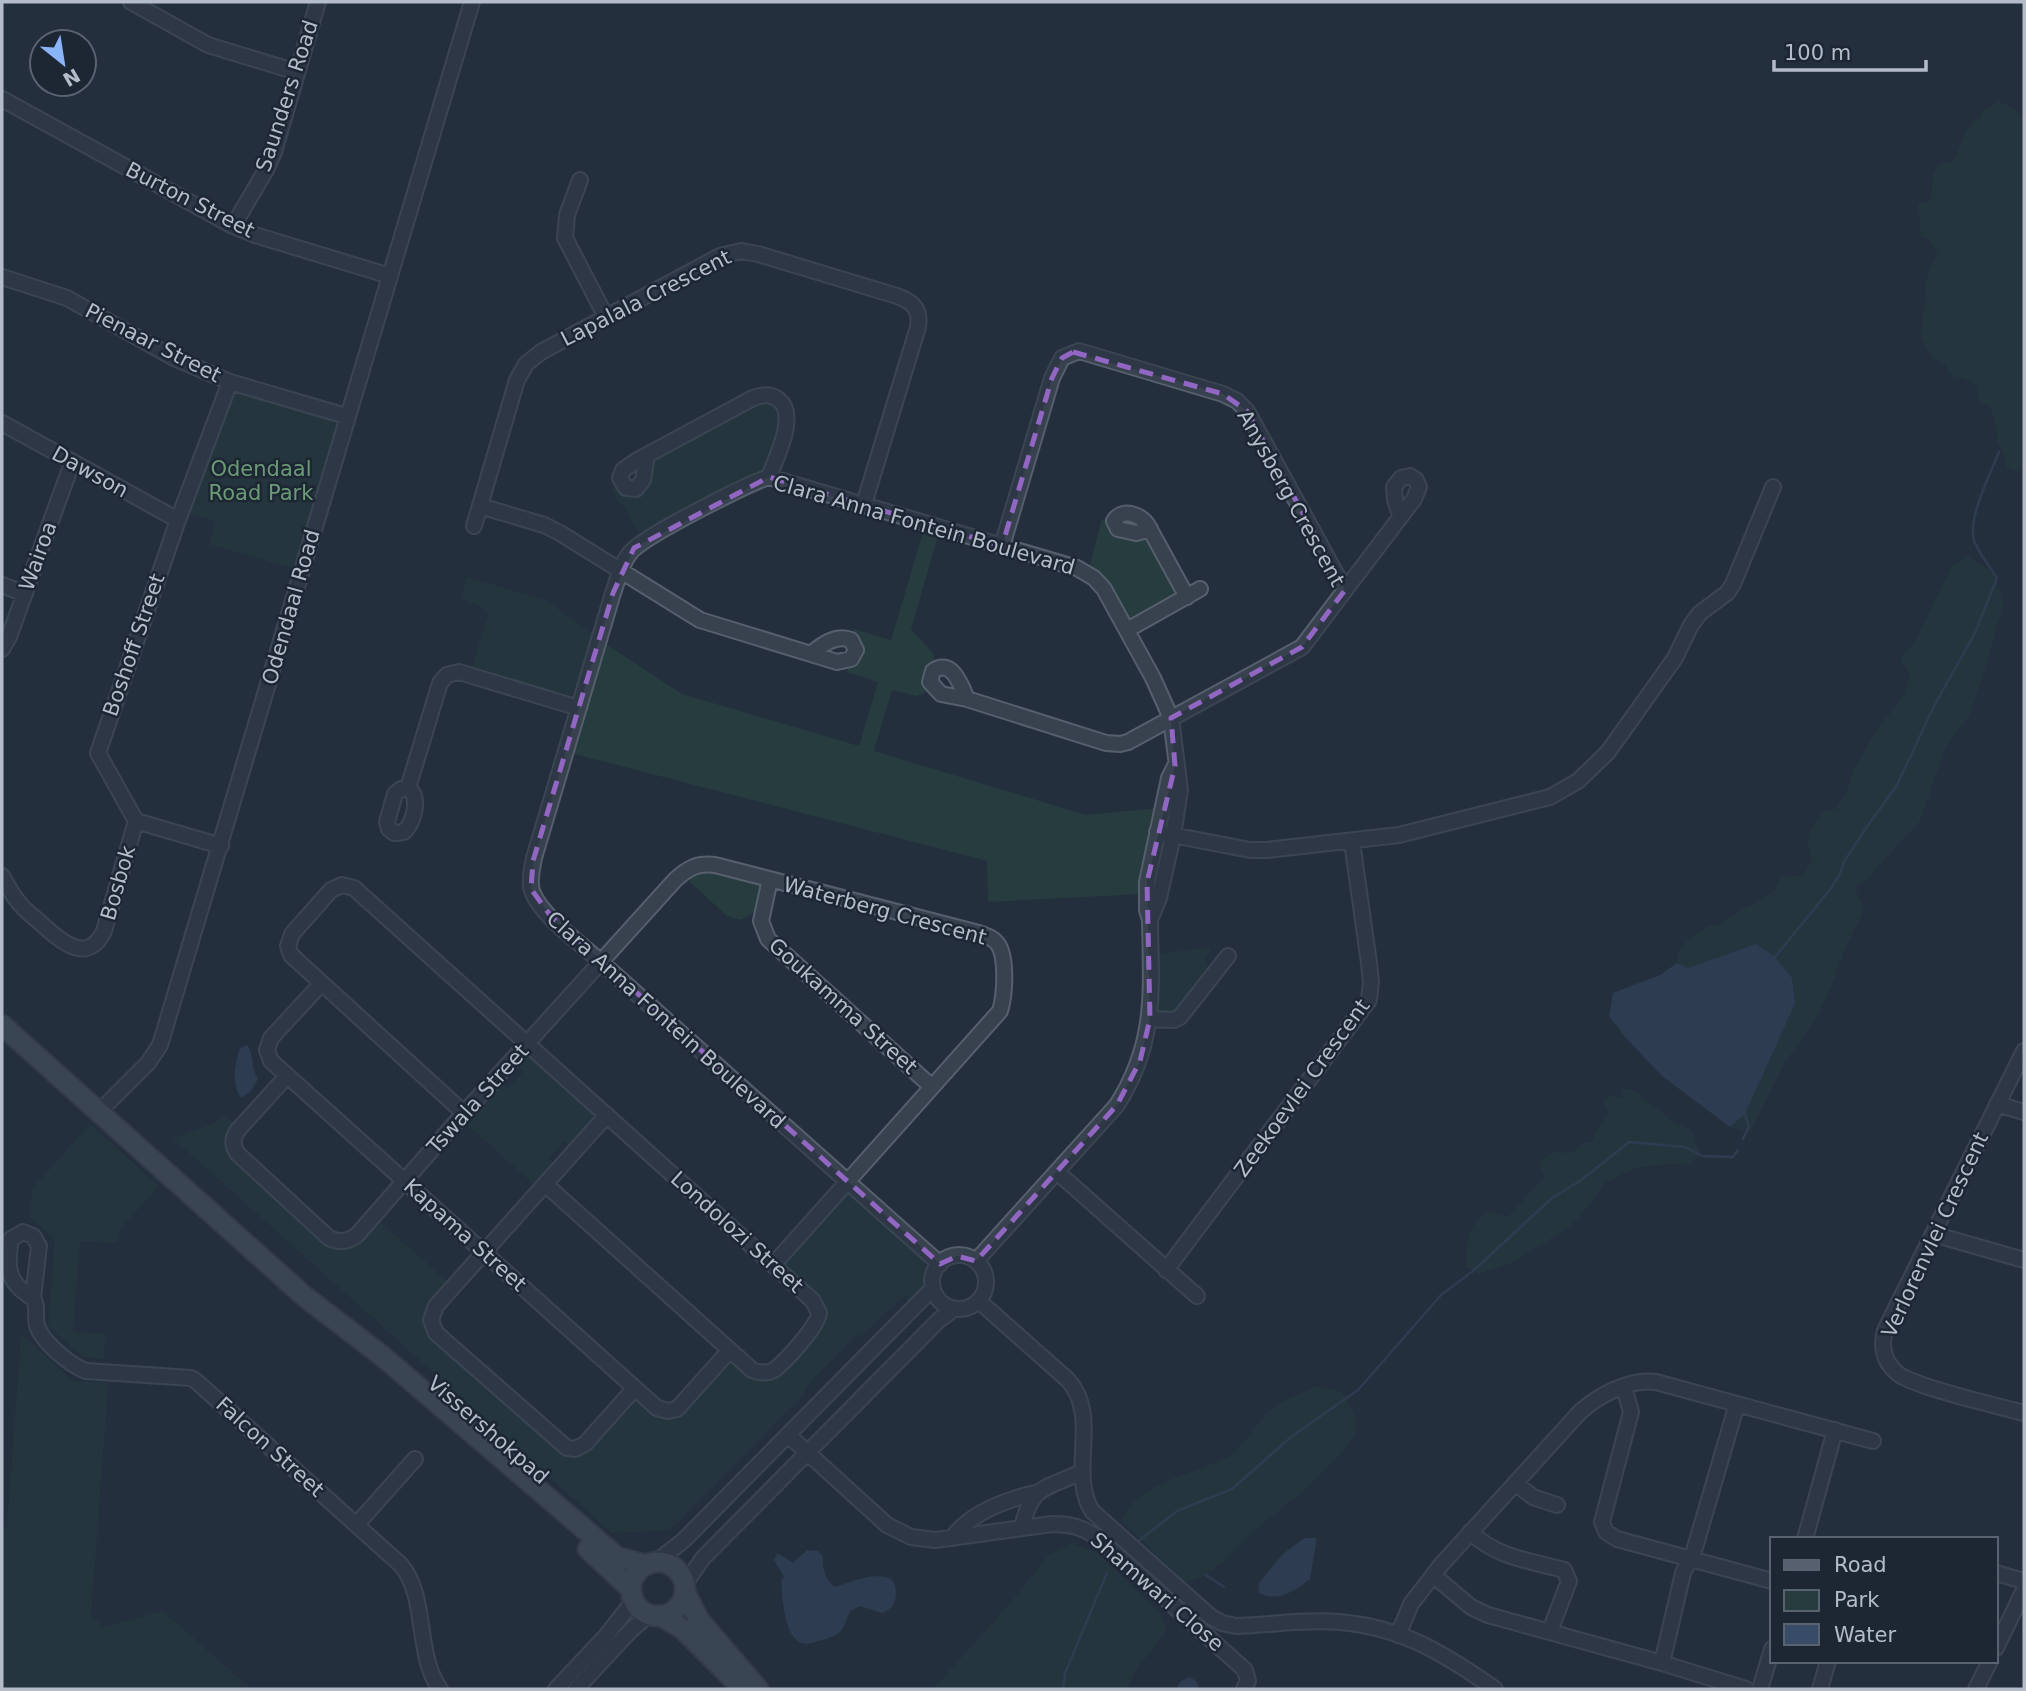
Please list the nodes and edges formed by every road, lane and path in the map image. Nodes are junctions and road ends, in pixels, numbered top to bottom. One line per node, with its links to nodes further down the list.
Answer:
1 (131, 2): 4 (street)
2 (318, 2): 4 (street, Saunders Road)
3 (472, 2): 8 (street, Odendaal Road)
4 (297, 72): 7 (street, Saunders Road)
5 (2, 99): 7 (street, Burton Street)
6 (580, 180): 10 (street)
7 (233, 226): 8 (street, Burton Street)
8 (390, 276): 12 (street, Odendaal Road)
9 (2, 277): 11 (street, Pienaar Street)
10 (606, 317): 18 (street, Lapalala Crescent); 19 (street, Lapalala Crescent)
11 (230, 382): 12 (street, Pienaar Street); 21 (street, Boshoff Street)
12 (346, 416): 41 (street, Odendaal Road)
13 (2, 424): 15 (street, Dawson)
14 (647, 455): 16 (street)
15 (72, 463): 21 (street, Dawson); 28 (street, Wairoa)
16 (769, 477): 18 (street, Clara Anna Fontein Boulevard); 25 (street, Clara Anna Fontein Boulevard)
17 (1773, 486): 40 (street)
18 (864, 504): 24 (street, Clara Anna Fontein Boulevard)
19 (480, 506): 22 (street, Lapalala Crescent); 25 (street)
20 (1400, 515): 27 (street)
21 (178, 520): 37 (street, Boshoff Street)
22 (474, 526)
23 (1150, 529): 29 (street)
24 (1003, 546): 27 (street, Anysberg Crescent); 29 (street, Clara Anna Fontein Boulevard)
25 (621, 569): 31 (street); 33 (street, Clara Anna Fontein Boulevard)
26 (2, 585): 28 (street)
27 (1345, 590): 34 (street, Anysberg Crescent)
28 (25, 594): 30 (street, Wairoa)
29 (1127, 630): 34 (street, Clara Anna Fontein Boulevard)
30 (2, 649)
31 (812, 653)
32 (967, 699): 34 (street, Anysberg Crescent)
33 (579, 708): 36 (street); 46 (street, Clara Anna Fontein Boulevard)
34 (1171, 718): 35 (street, Clara Anna Fontein Boulevard)
35 (1175, 766): 38 (street, Clara Anna Fontein Boulevard); 39 (street, Clara Anna Fontein Boulevard)
36 (408, 788)
37 (136, 821): 41 (street); 42 (street, Bosbok)
38 (1157, 832): 39 (street); 44 (street, Clara Anna Fontein Boulevard)
39 (1173, 836): 40 (street); 44 (street, Clara Anna Fontein Boulevard)
40 (1352, 842): 70 (street, Zeekoevlei Crescent)
41 (221, 846): 55 (street, Odendaal Road)
42 (2, 876)
43 (770, 880): 46 (street, Waterberg Crescent); 53 (street, Goukamma Street); 53 (street, Waterberg Crescent)
44 (1150, 920): 48 (street, Clara Anna Fontein Boulevard)
45 (1228, 956): 48 (street)
46 (601, 962): 50 (street, Tswala Street); 61 (street, Clara Anna Fontein Boulevard)
47 (321, 984): 50 (street, Londolozi Street); 52 (street, Kapama Street); 57 (street)
48 (1150, 1018): 59 (street, Clara Anna Fontein Boulevard)
49 (2, 1025): 55 (main road, Vissershokpad)
50 (528, 1043): 57 (street, Tswala Street); 58 (street, Londolozi Street)
51 (2024, 1051): 54 (street, Verlorenvlei Crescent)
52 (287, 1076): 60 (street, Kapama Street); 60 (street, Tswala Street)
53 (932, 1087): 61 (street, Waterberg Crescent)
54 (1997, 1104): 56 (street); 63 (street, Verlorenvlei Crescent)
55 (99, 1112): 75 (main road, Vissershokpad)
56 (2024, 1112)
57 (464, 1113): 60 (street, Tswala Street)
58 (607, 1115): 62 (street); 69 (street, Londolozi Street)
59 (1057, 1172): 67 (street, Clara Anna Fontein Boulevard); 70 (street)
60 (404, 1181): 64 (street, Kapama Street)
61 (847, 1183): 68 (street, Clara Anna Fontein Boulevard); 69 (street, Waterberg Crescent)
62 (545, 1184): 64 (street); 77 (street, Londolozi Street)
63 (1933, 1234): 66 (street); 81 (street, Verlorenvlei Crescent)
64 (484, 1253): 79 (street, Kapama Street); 79 (street)
65 (5, 1254): 73 (street, Falcon Street); 73 (street, Falcon Street)
66 (2024, 1260)
67 (976, 1261): 68 (street); 74 (street)
68 (940, 1264): 71 (street)
69 (773, 1265): 77 (street, Londolozi Street)
70 (1167, 1270): 72 (street)
71 (933, 1288): 76 (street); 83 (street)
72 (1197, 1296)
73 (33, 1298): 91 (street, Falcon Street)
74 (979, 1301): 76 (street); 87 (street)
75 (316, 1306): 97 (main road, Vissershokpad); 104 (main road, Vissershokpad)
76 (954, 1309): 85 (street)
77 (730, 1350): 79 (street, Kapama Street)
78 (1624, 1387): 80 (street); 88 (street); 96 (street)
79 (635, 1388)
80 (1737, 1404): 82 (street); 96 (street)
81 (2024, 1413)
82 (1835, 1430): 84 (street); 94 (street)
83 (788, 1435): 85 (street, Shamwari Close); 97 (street)
84 (1873, 1441)
85 (807, 1453): 95 (street, Shamwari Close); 102 (street)
86 (415, 1459): 91 (street)
87 (1082, 1472): 89 (street); 107 (street)
88 (1515, 1483): 90 (street); 93 (street)
89 (1035, 1493): 92 (street); 95 (street)
90 (1557, 1506)
91 (357, 1524): 113 (street, Falcon Street)
92 (1022, 1528): 95 (street, Shamwari Close); 118 (street, Shamwari Close)
93 (1470, 1532): 99 (street); 106 (street)
94 (1806, 1537)
95 (952, 1538)
96 (1688, 1560): 100 (street); 110 (street)
97 (651, 1563): 102 (main road); 104 (main road)
98 (1998, 1574): 101 (street)
99 (1433, 1575): 106 (street); 107 (street)
100 (1770, 1580)
101 (2024, 1581)
102 (685, 1588): 105 (main road); 117 (main road)
103 (2024, 1590): 108 (street)
104 (633, 1594): 105 (main road); 114 (street)
105 (656, 1615): 115 (street); 116 (main road)
106 (1550, 1631): 110 (street)
107 (1398, 1635): 119 (street)
108 (1998, 1644)
109 (1770, 1656): 121 (street)
110 (1662, 1662): 120 (street)
111 (1827, 1663): 122 (street)
112 (1989, 1663): 123 (street)
113 (440, 1689)
114 (556, 1689)
115 (576, 1689)
116 (743, 1689)
117 (758, 1689)
118 (1244, 1689)
119 (1495, 1689)
120 (1746, 1689)
121 (1760, 1689)
122 (1820, 1689)
123 (1976, 1689)

